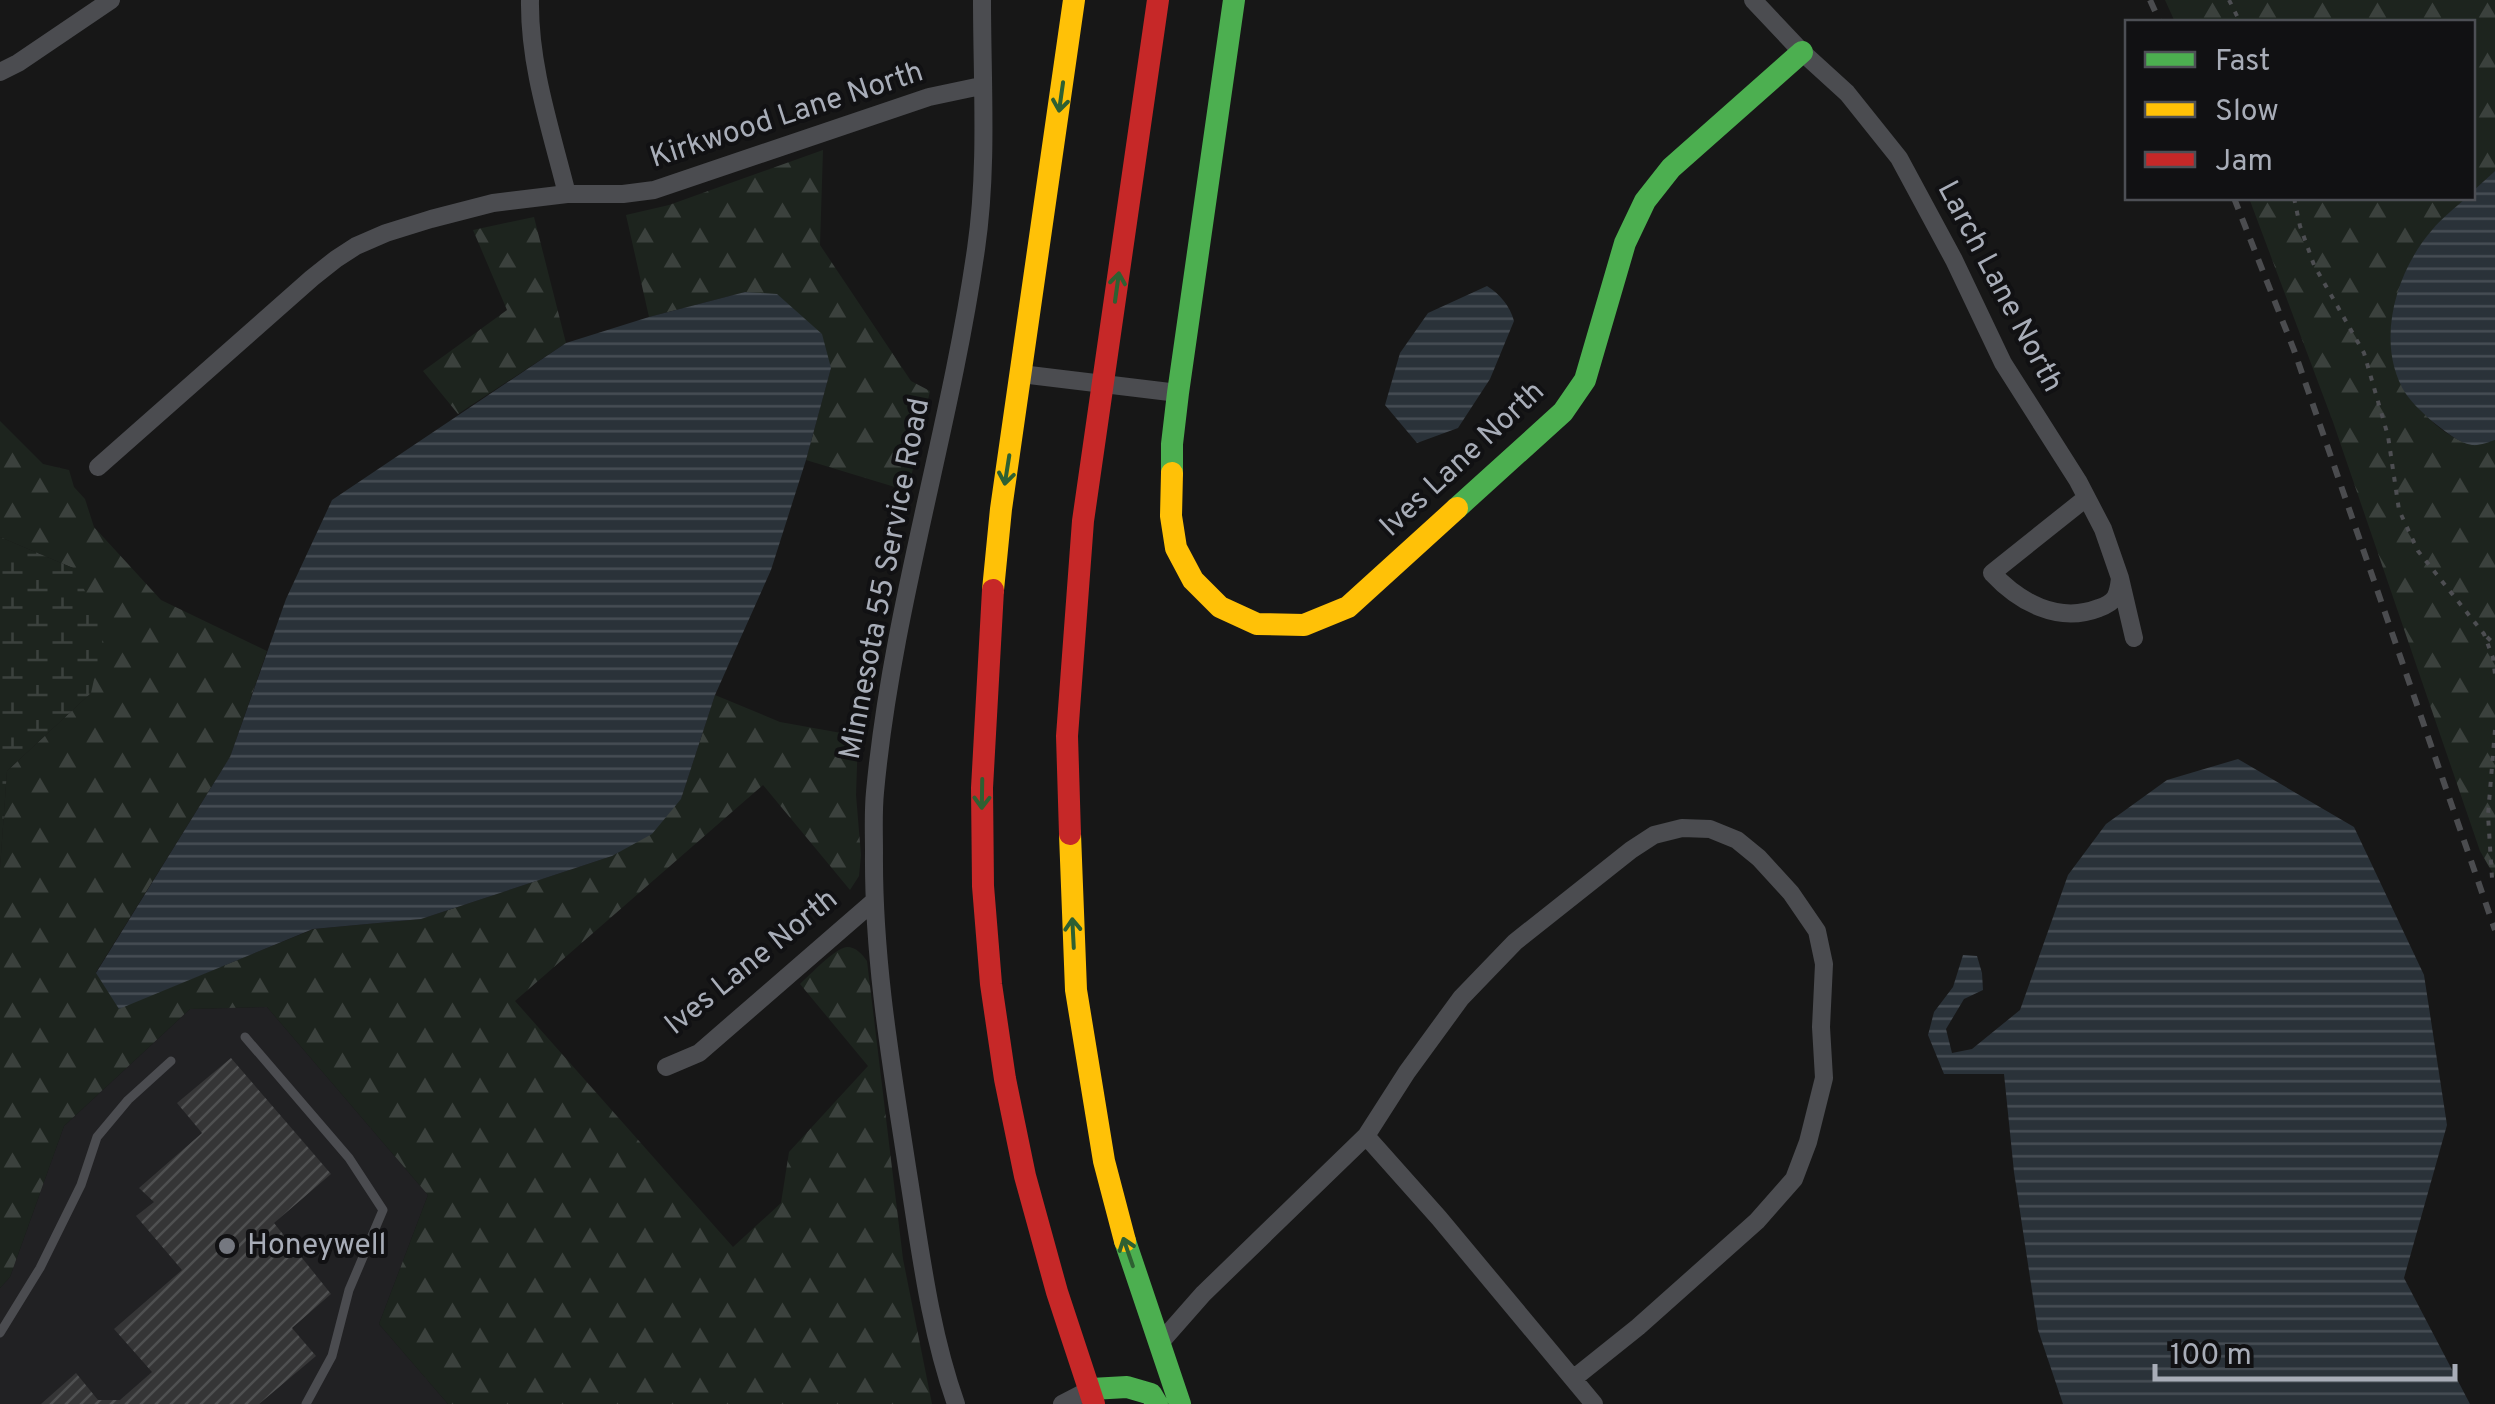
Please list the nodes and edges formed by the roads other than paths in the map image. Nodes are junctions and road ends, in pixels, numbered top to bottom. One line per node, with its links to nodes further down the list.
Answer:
1 (111, 0): 9 (street)
2 (530, 0): 11 (street)
3 (982, 0): 10 (street, Minnesota 55 Service Road)
4 (1074, 0): 12 (main road, one-way to 12)
5 (1158, 0): 13 (main road, one-way to 5)
6 (1234, 0): 14 (main road, Ives Lane North)
7 (1753, 0): 8 (street, Larch Lane North)
8 (1802, 52): 14 (main road, Ives Lane North); 16 (street, Larch Lane North)
9 (0, 72)
10 (982, 86): 11 (street, Kirkwood Lane North); 19 (street, Minnesota 55 Service Road)
11 (567, 194): 15 (street, Kirkwood Lane North)
12 (1021, 374): 13 (street); 27 (main road, one-way to 27)
13 (1103, 384): 14 (street); 25 (main road, one-way to 13)
14 (1178, 393)
15 (98, 466)
16 (2086, 498): 17 (street, Larch Lane North); 17 (street)
17 (2120, 578): 18 (street, Larch Lane North)
18 (2134, 638)
19 (874, 902): 22 (street, Ives Lane North); 29 (street, Minnesota 55 Service Road)
20 (245, 1036): 28 (lane)
21 (171, 1061): 24 (lane)
22 (666, 1067)
23 (1366, 1136): 25 (street); 26 (street); 26 (street)
24 (0, 1333)
25 (1160, 1344): 32 (main road)
26 (1573, 1380): 33 (street)
27 (1093, 1396): 30 (street); 31 (main road)
28 (304, 1404)
29 (956, 1404)
30 (1062, 1404)
31 (1157, 1404)
32 (1180, 1404)
33 (1594, 1404)

